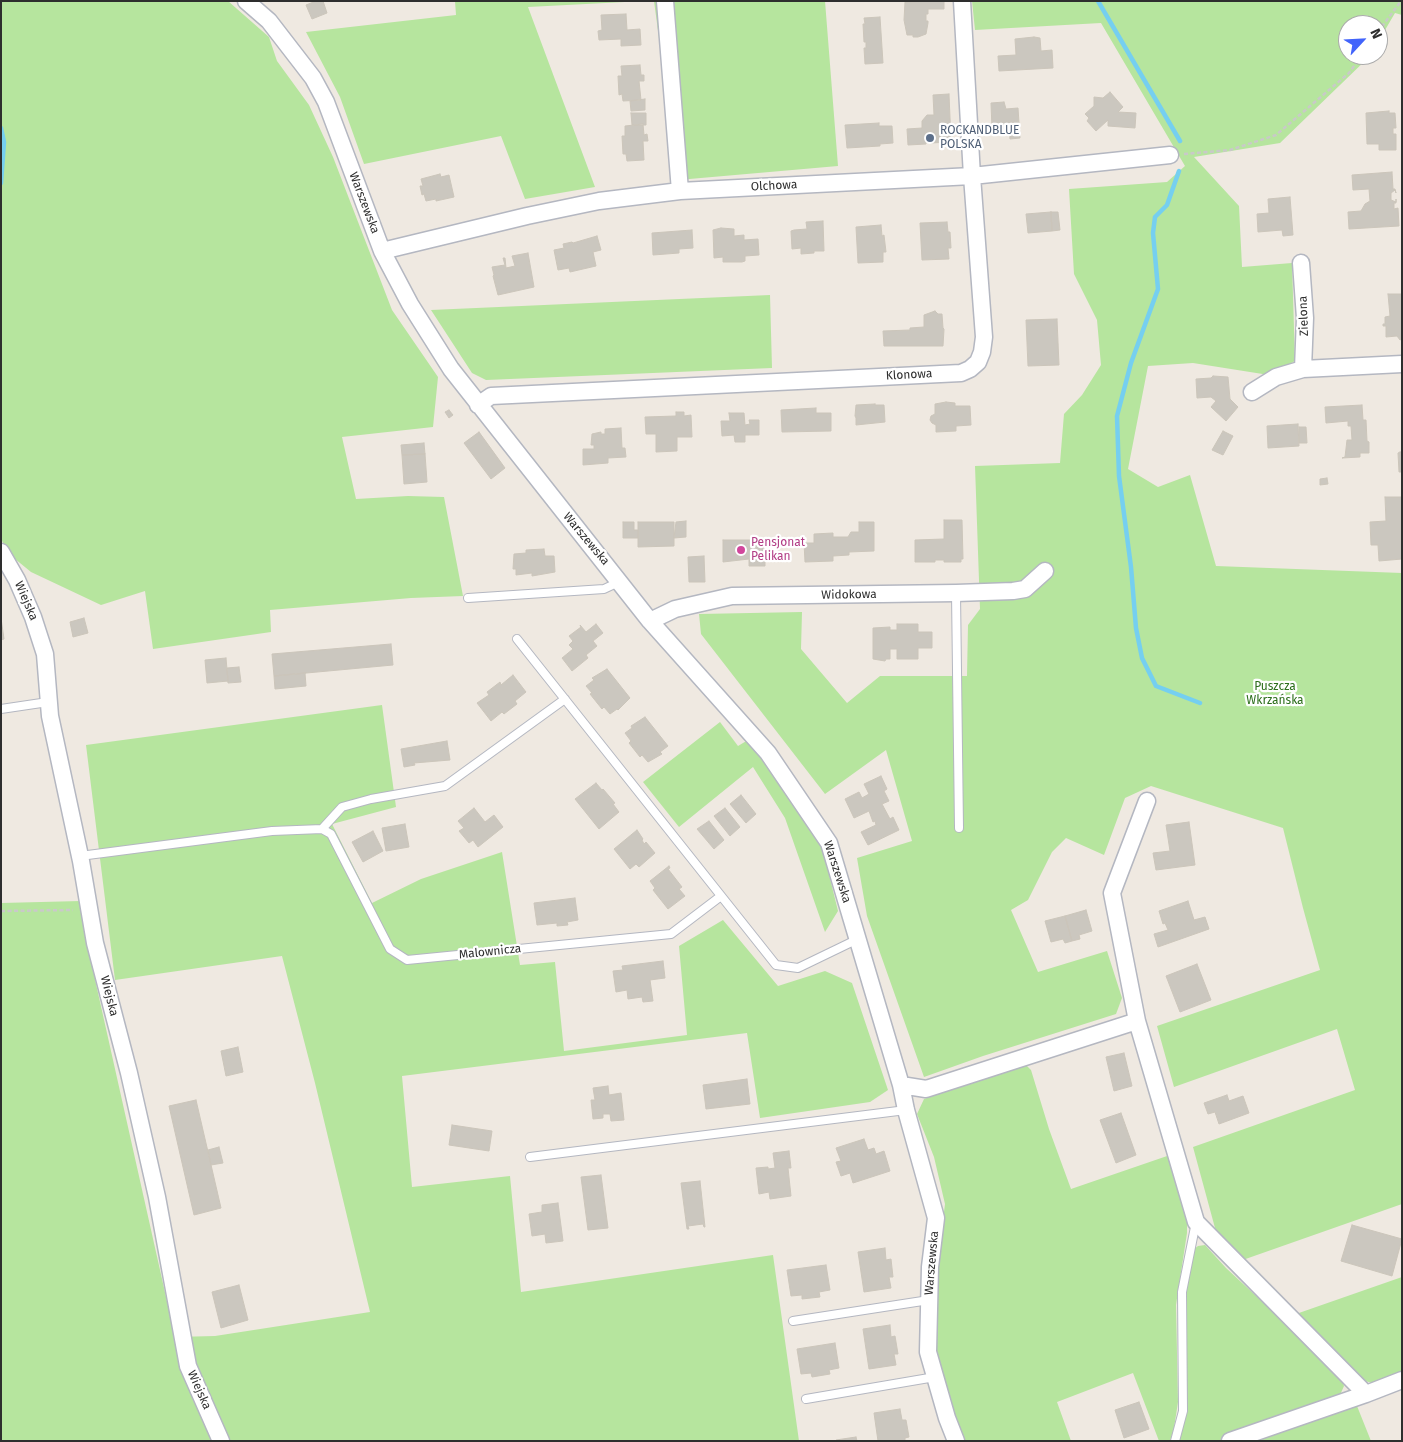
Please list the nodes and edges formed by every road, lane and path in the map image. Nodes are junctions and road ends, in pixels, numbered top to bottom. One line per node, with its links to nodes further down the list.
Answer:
1 (246, 1): 10 (street, Warszewska)
2 (665, 1): 9 (street)
3 (962, 1): 8 (street, Klonowa)
4 (1401, 1): 5 (path)
5 (1388, 19)
6 (1355, 65): 7 (path)
7 (1170, 155): 8 (street, Olchowa)
8 (972, 176): 9 (street, Olchowa); 15 (street, Klonowa)
9 (680, 191): 10 (street, Olchowa)
10 (382, 251): 15 (street, Warszewska)
11 (1301, 264): 13 (street, Zielona)
12 (1402, 364): 13 (street)
13 (1304, 369): 14 (street)
14 (1252, 392)
15 (478, 405): 18 (street, Warszewska)
16 (2, 556): 24 (street, Wiejska)
17 (1045, 571): 19 (street, Widokowa)
18 (621, 581): 20 (lane); 21 (street, Warszewska)
19 (956, 594): 21 (street, Widokowa); 28 (lane)
20 (468, 598)
21 (650, 621): 33 (street, Warszewska)
22 (518, 639): 23 (lane)
23 (565, 699): 27 (lane); 30 (lane)
24 (48, 702): 25 (lane); 29 (street, Wiejska)
25 (1, 709)
26 (1147, 801): 34 (street)
27 (322, 828): 29 (lane); 30 (lane, Malownicza)
28 (959, 828)
29 (80, 856): 31 (street, Wiejska)
30 (721, 896): 33 (lane)
31 (89, 909): 32 (path); 45 (street, Wiejska)
32 (1, 911)
33 (858, 939): 35 (street, Warszewska)
34 (1137, 1021): 35 (street); 38 (street)
35 (901, 1086): 36 (street, Warszewska)
36 (906, 1110): 37 (lane); 39 (street, Warszewska)
37 (530, 1157)
38 (1196, 1222): 43 (street); 47 (lane)
39 (929, 1300): 40 (lane); 41 (street, Warszewska)
40 (794, 1321)
41 (935, 1377): 44 (lane); 46 (street, Warszewska)
42 (1402, 1380): 43 (street)
43 (1366, 1394): 48 (street)
44 (806, 1399)
45 (221, 1441)
46 (956, 1441)
47 (1175, 1441)
48 (1230, 1441)

